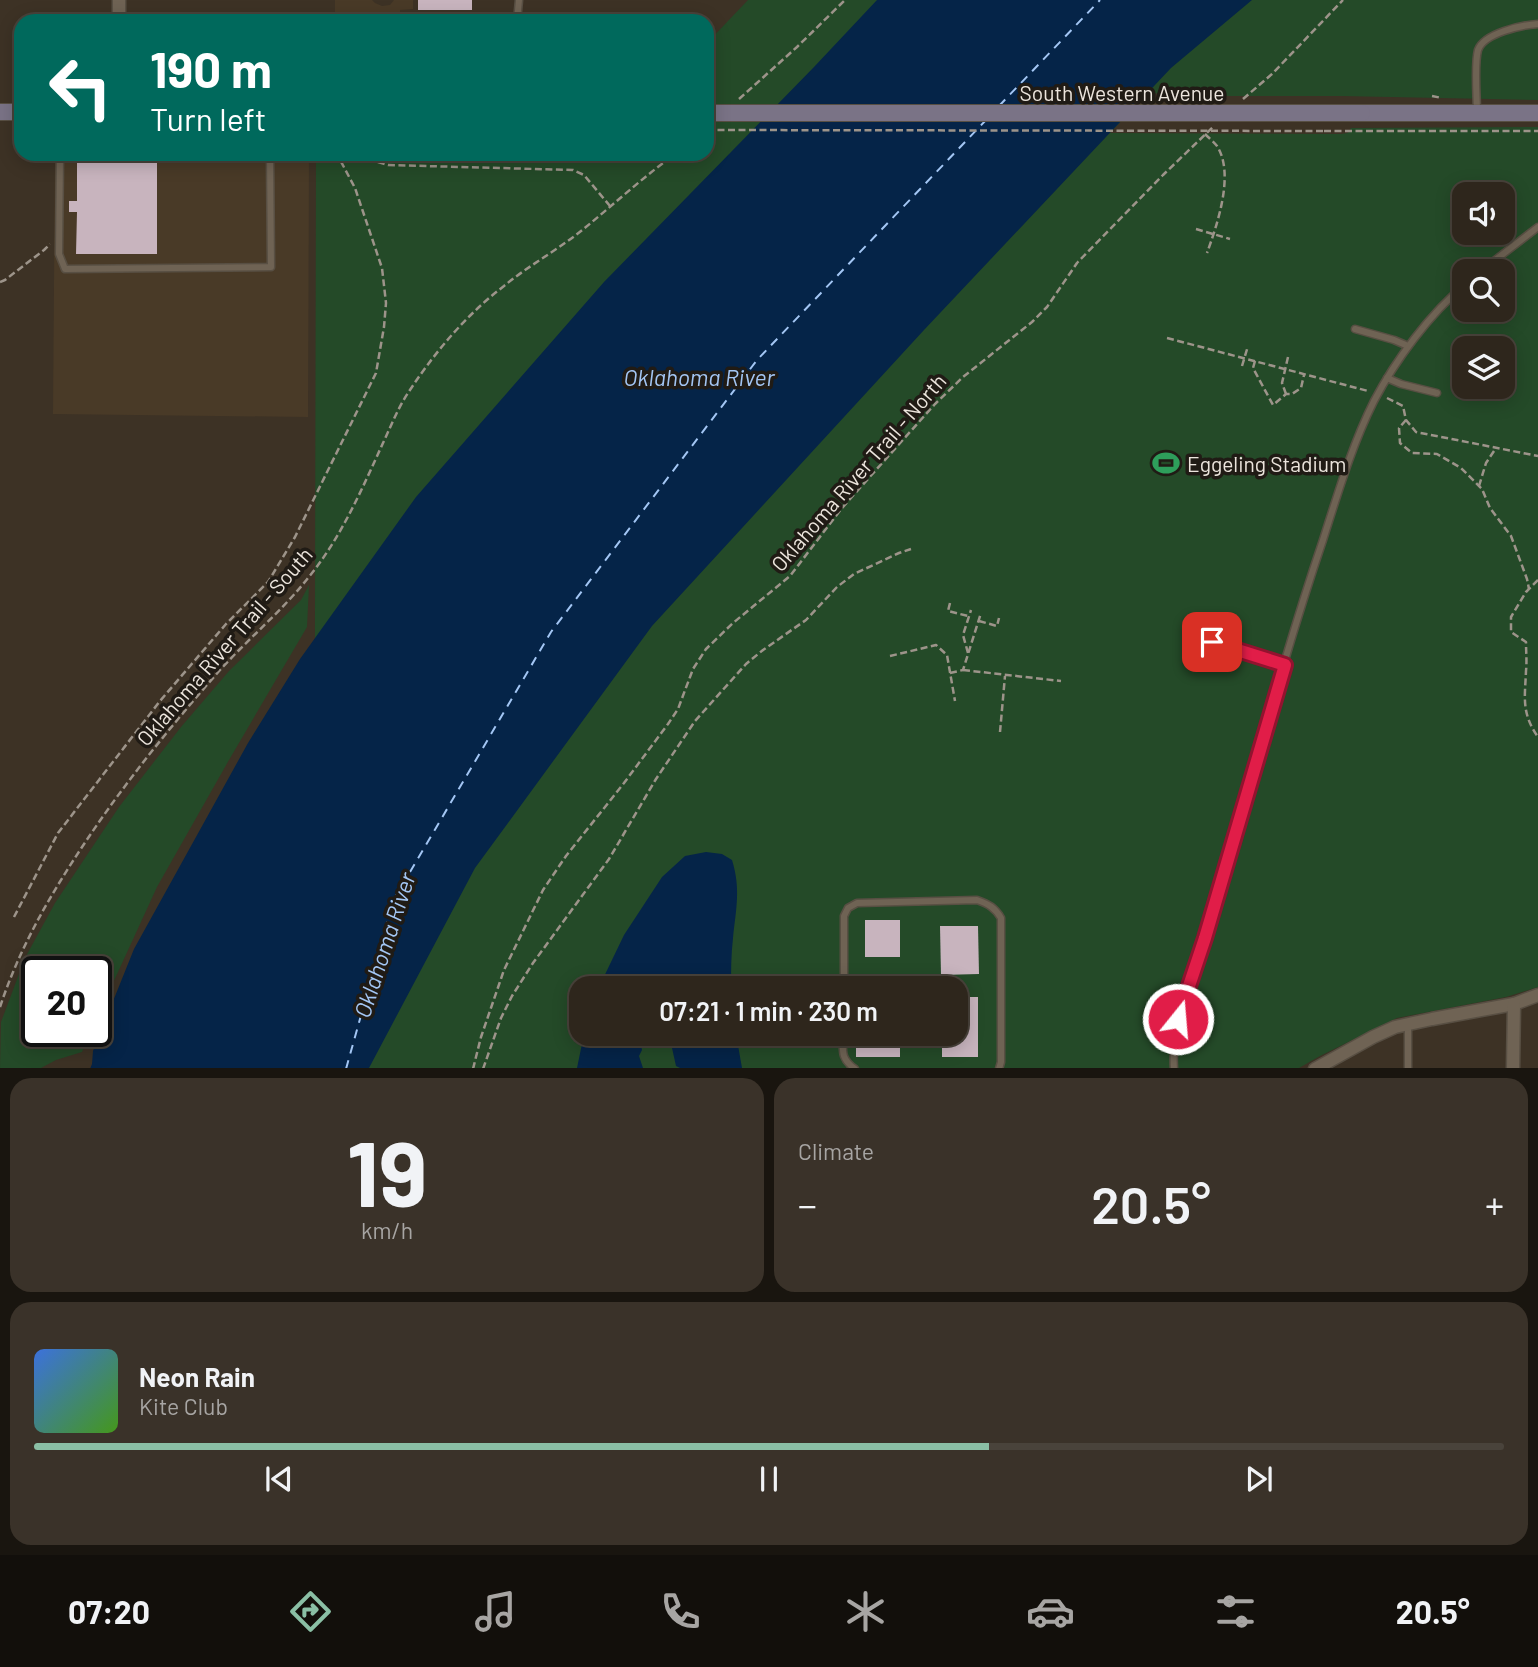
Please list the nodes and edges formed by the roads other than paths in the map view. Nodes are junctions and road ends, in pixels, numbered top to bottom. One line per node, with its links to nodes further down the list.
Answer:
1 (1538, 24): 2 (lane)
2 (1477, 113): 3 (main road, South Western Avenue); 4 (main road, South Western Avenue, bridge)
3 (1538, 113)
4 (714, 117)
5 (60, 161): 6 (lane)
6 (270, 161)
7 (1538, 227): 8 (lane)
8 (1497, 259)
9 (1452, 297): 11 (lane)
10 (1355, 329): 11 (lane)
11 (1408, 346): 12 (lane)
12 (1387, 378): 13 (lane); 15 (lane)
13 (1437, 393)
14 (1212, 642): 15 (lane)
15 (1285, 665): 23 (lane)
16 (844, 976): 22 (lane)
17 (1538, 995): 18 (street)
18 (1514, 1004): 19 (street); 26 (street)
19 (1408, 1024): 24 (street); 25 (lane)
20 (843, 1046): 21 (lane)
21 (854, 1068)
22 (999, 1068)
23 (1174, 1068)
24 (1317, 1068)
25 (1408, 1068)
26 (1513, 1068)

